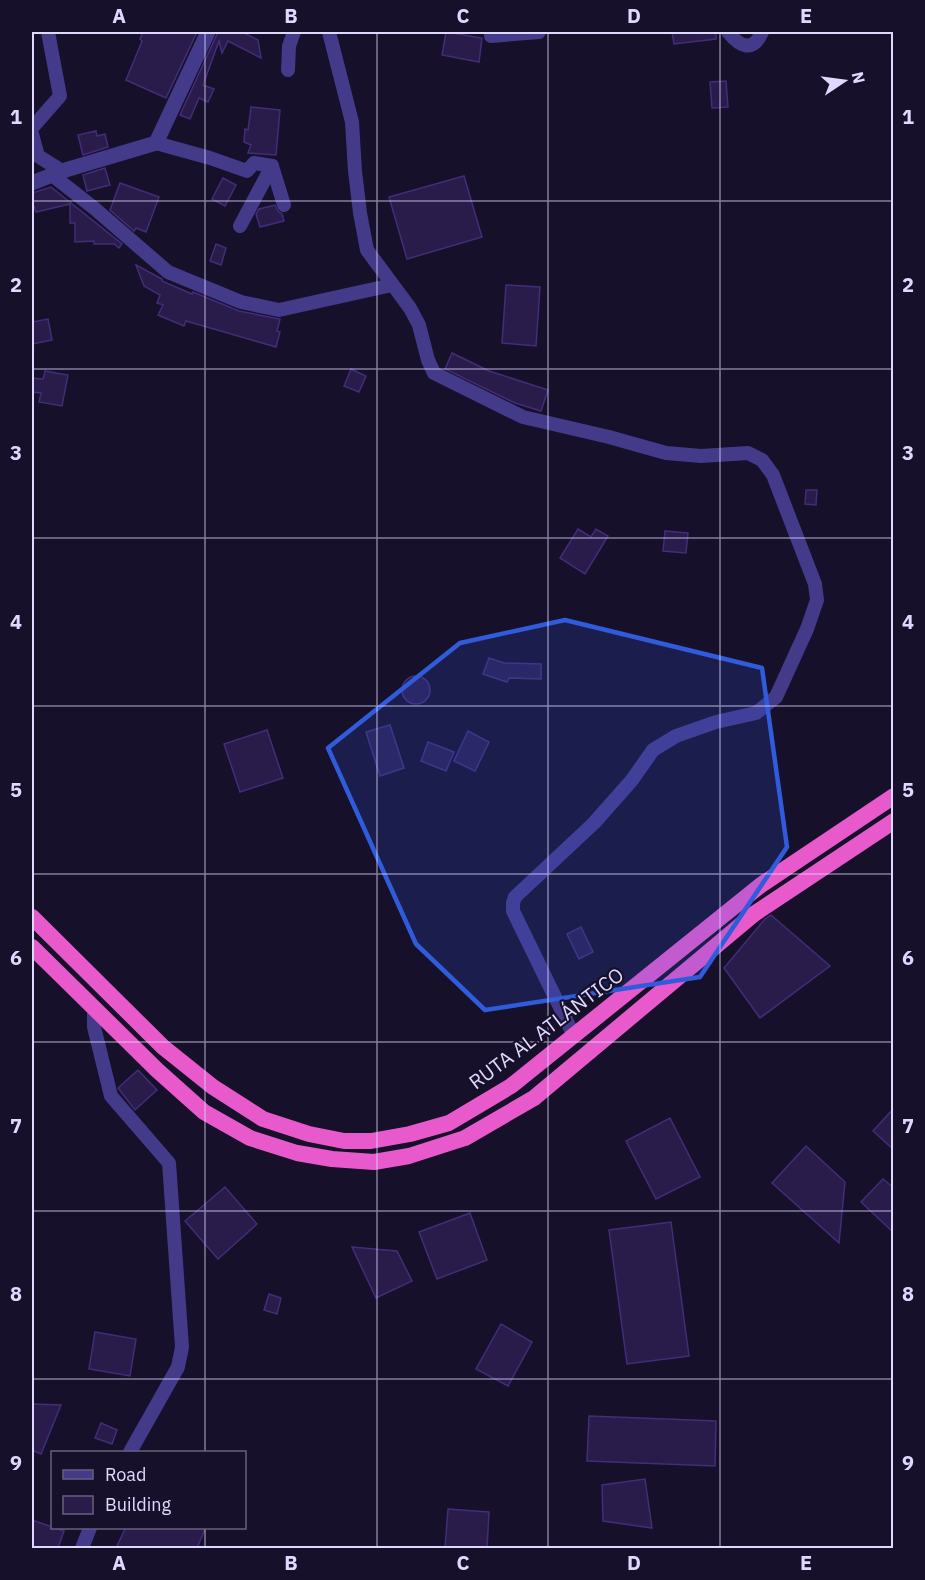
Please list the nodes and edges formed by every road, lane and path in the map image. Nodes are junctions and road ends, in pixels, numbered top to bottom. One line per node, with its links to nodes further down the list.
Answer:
1 (48, 32): 10 (street)
2 (208, 32): 12 (street)
3 (294, 32): 9 (street)
4 (329, 32): 18 (street)
5 (491, 32): 6 (street)
6 (539, 32)
7 (728, 32): 8 (street)
8 (762, 32)
9 (288, 70)
10 (32, 128)
11 (32, 134): 14 (street)
12 (156, 143): 13 (street); 14 (street)
13 (272, 166): 16 (street); 17 (street)
14 (57, 173): 15 (street); 18 (street)
15 (32, 183)
16 (284, 205)
17 (240, 226)
18 (392, 285): 24 (street)
19 (894, 796): 24 (highway, RUTA AL ATLÁNTICO)
20 (894, 821): 23 (highway, RUTA AL ATLÁNTICO)
21 (32, 917): 24 (highway, RUTA AL ATLÁNTICO)
22 (32, 947): 23 (highway, RUTA AL ATLÁNTICO)
23 (94, 1009): 25 (street)
24 (574, 1036)
25 (131, 1451)
26 (89, 1529): 27 (street)
27 (82, 1548)

